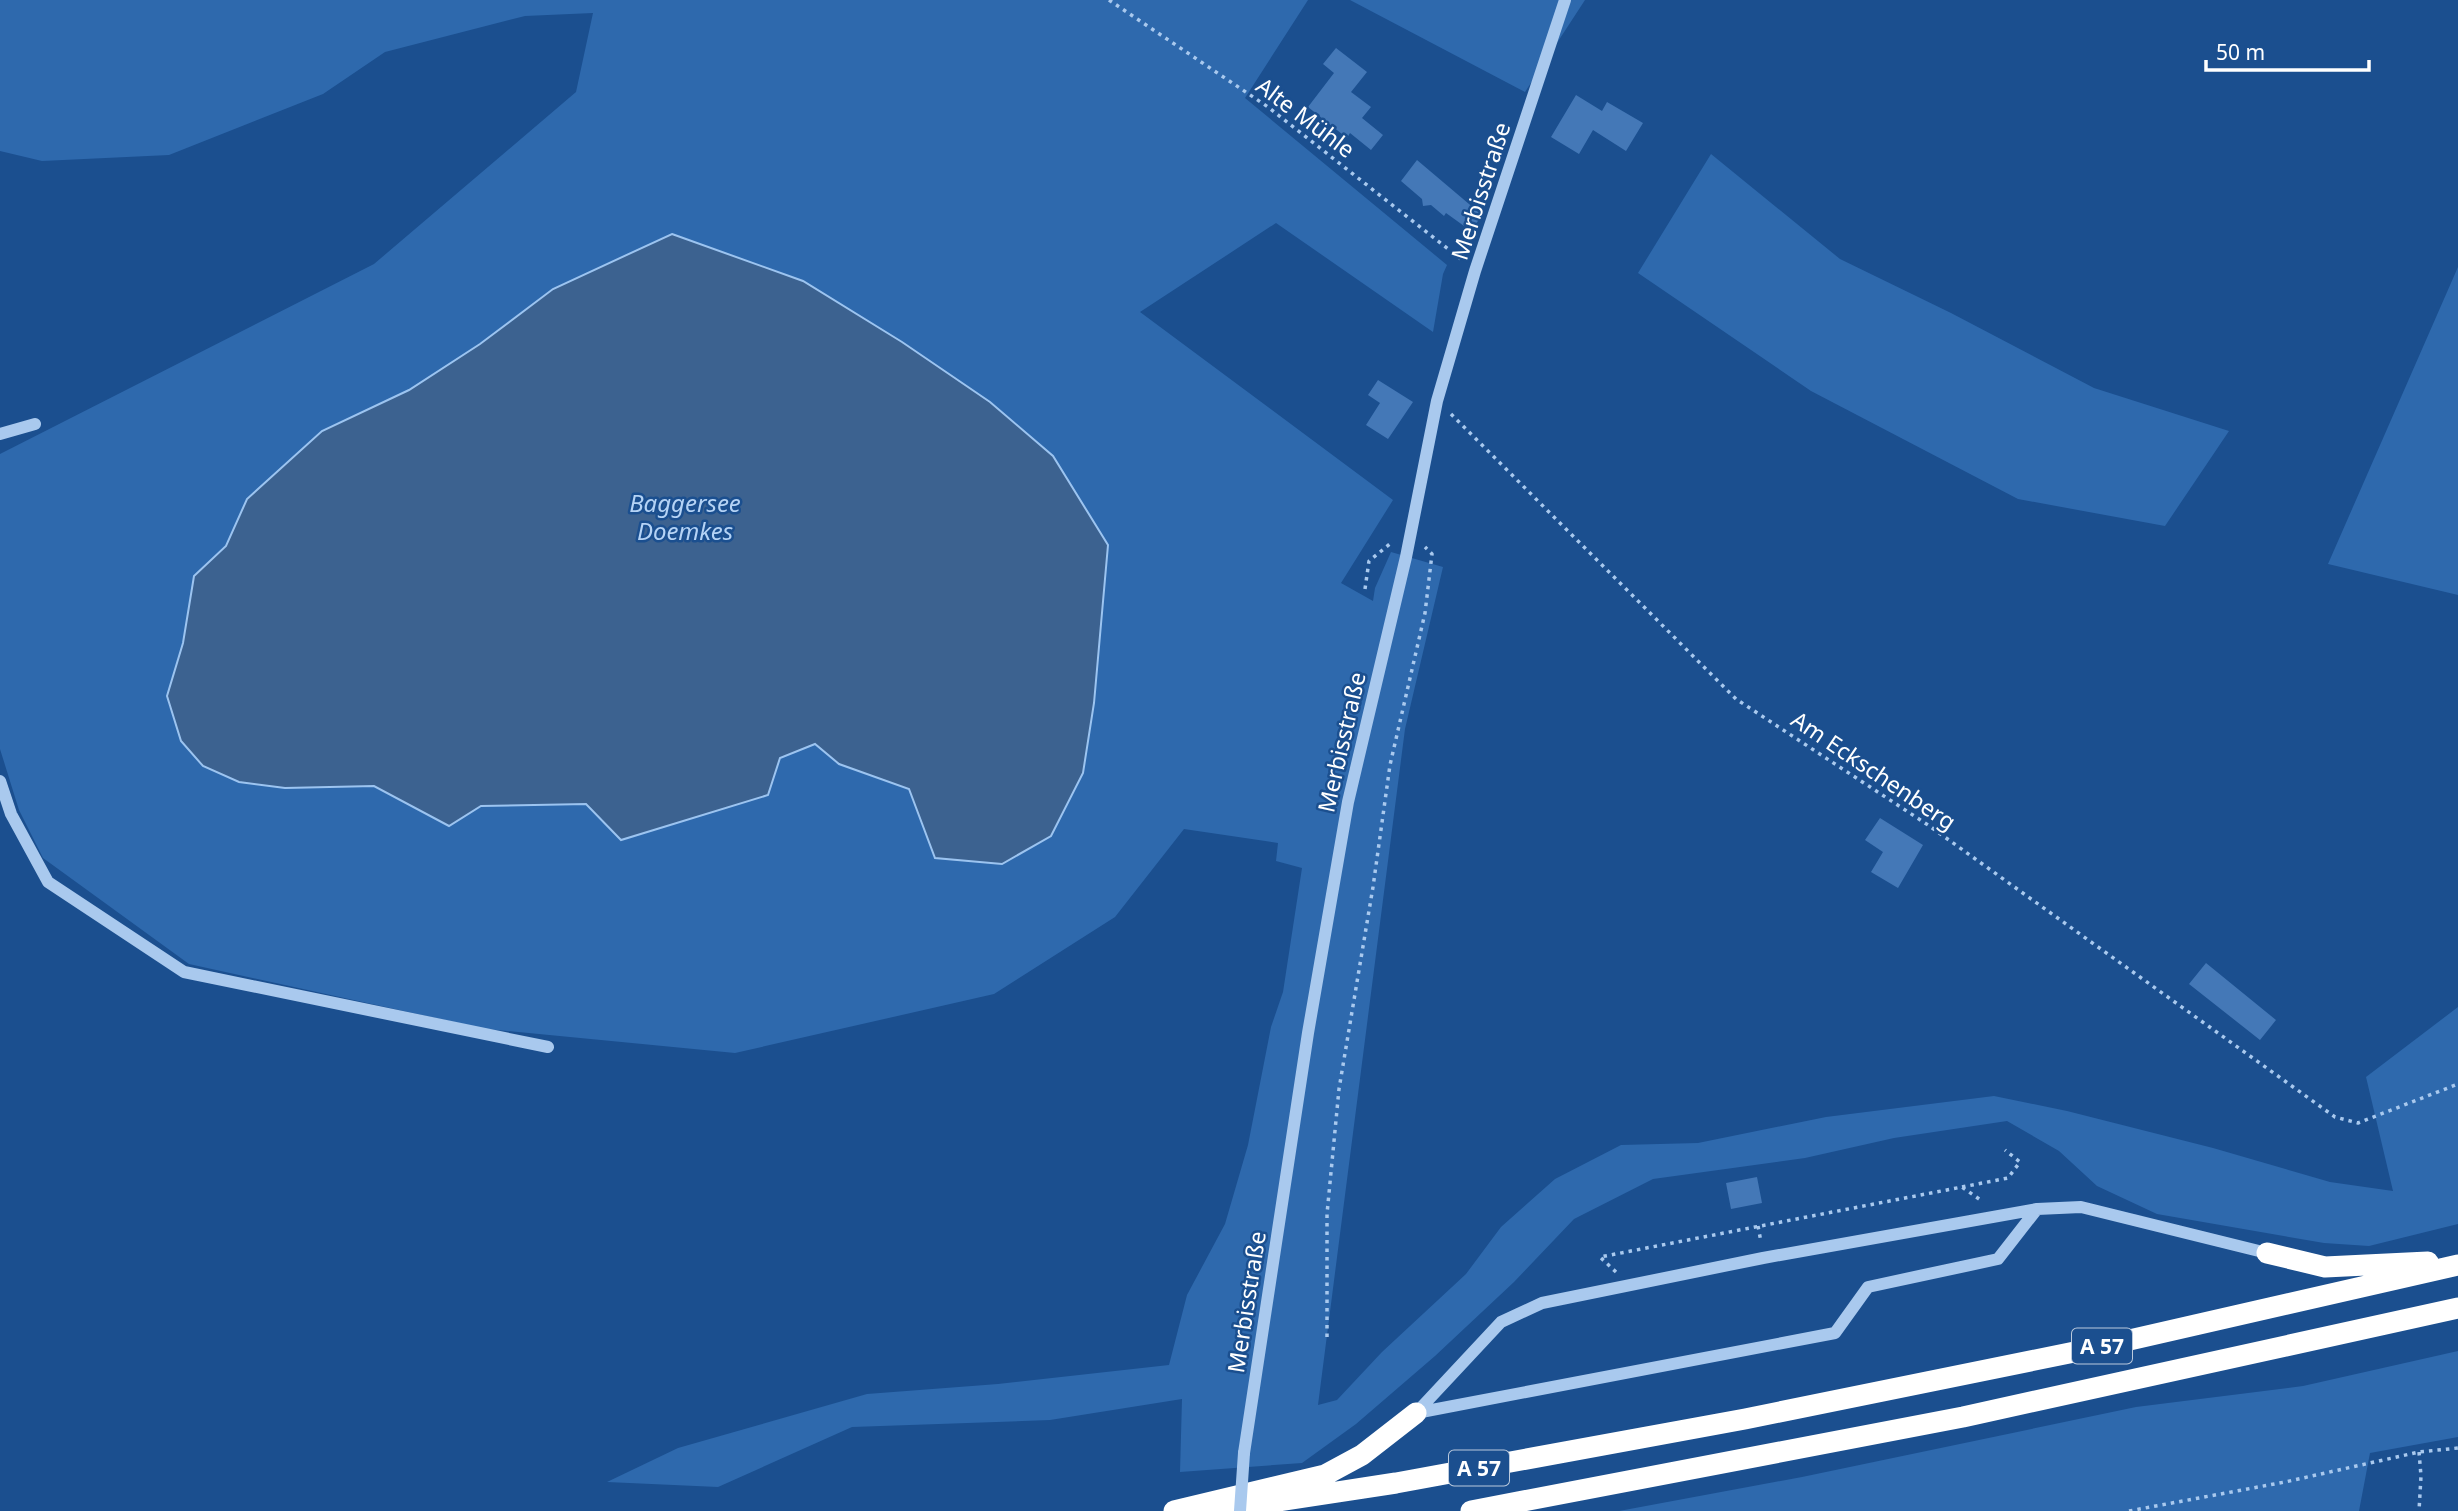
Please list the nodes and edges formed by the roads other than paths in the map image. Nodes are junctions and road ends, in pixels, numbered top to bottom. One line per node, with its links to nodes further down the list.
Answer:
1 (1565, 0): 13 (street, Merbisstraße, bridge)
2 (35, 424): 3 (street)
3 (0, 434)
4 (0, 780): 5 (street)
5 (548, 1047)
6 (2037, 1209): 7 (street); 10 (street); 10 (street)
7 (2267, 1253): 8 (highway)
8 (2458, 1262): 12 (highway, A 57)
9 (2458, 1308): 14 (highway, A 57)
10 (1416, 1413): 11 (highway)
11 (1174, 1511)
12 (1213, 1511)
13 (1240, 1511)
14 (1471, 1511)

